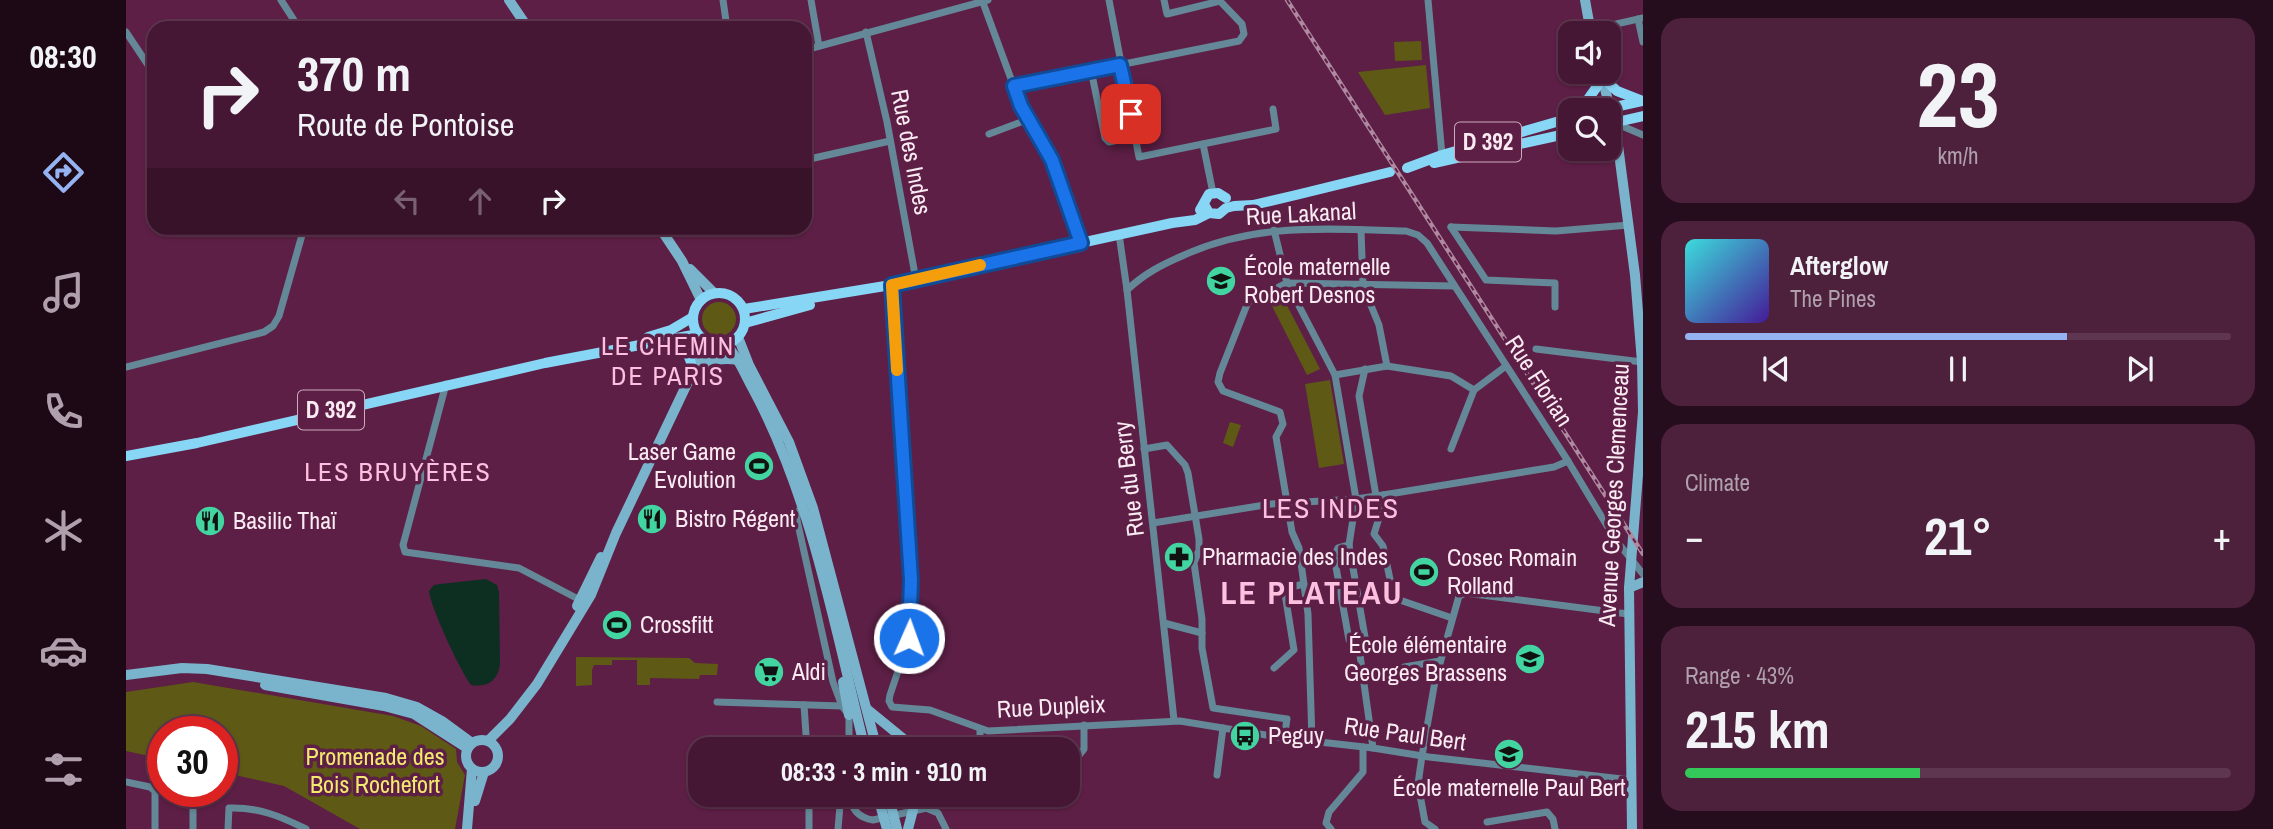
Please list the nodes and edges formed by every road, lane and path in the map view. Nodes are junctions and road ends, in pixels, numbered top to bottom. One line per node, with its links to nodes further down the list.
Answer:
1 (281, 0): 13 (street)
2 (510, 0): 14 (main road)
3 (723, 0): 15 (street)
4 (811, 0): 21 (street)
5 (982, 0): 6 (street); 19 (street); 27 (street)
6 (988, 0)
7 (1109, 0): 24 (street)
8 (1164, 0): 11 (street)
9 (1428, 0): 44 (street)
10 (1585, 0): 16 (main road)
11 (1219, 1): 24 (street)
12 (1640, 19): 17 (street); 20 (street)
13 (294, 21)
14 (524, 21)
15 (726, 21)
16 (1588, 21)
17 (1621, 24)
18 (126, 32): 23 (street)
19 (866, 32): 21 (street); 42 (street, Rue des Indes)
20 (1643, 42)
21 (819, 46): 22 (street)
22 (812, 48)
23 (147, 64)
24 (1120, 65): 25 (street); 40 (street)
25 (1091, 69): 27 (street); 40 (street)
26 (1612, 84): 28 (main road)
27 (1014, 86): 34 (street)
28 (1643, 101): 29 (main road)
29 (1621, 106)
30 (1643, 108): 32 (main road)
31 (1273, 110): 43 (street)
32 (1621, 115)
33 (1643, 116): 36 (main road)
34 (1029, 119): 38 (street); 58 (street)
35 (1558, 120): 44 (main road, D 392)
36 (1621, 122)
37 (1621, 127): 39 (street)
38 (989, 134)
39 (1643, 135)
40 (1136, 136): 43 (street)
41 (1558, 136): 44 (main road, D 392)
42 (890, 141): 45 (street); 61 (street, Rue des Indes)
43 (1203, 144): 48 (street)
44 (1442, 155)
45 (812, 158)
46 (1618, 161): 51 (main road, Avenue Georges Clemenceau)
47 (1390, 172): 49 (main road)
48 (1213, 192): 49 (main road); 50 (main road)
49 (1226, 203): 50 (main road)
50 (1207, 209): 55 (main road)
51 (1629, 225): 60 (main road, Avenue Georges Clemenceau); 69 (street)
52 (1274, 230): 53 (street, Rue Lakanal); 62 (street); 66 (street, Rue Lakanal)
53 (1361, 230): 54 (street, Rue Lakanal); 64 (street)
54 (1406, 231): 65 (street, Rue Florian)
55 (1119, 234): 58 (main road); 66 (street, Rue du Berry)
56 (302, 235): 83 (street)
57 (665, 235): 59 (main road)
58 (1081, 243): 61 (main road)
59 (682, 261): 67 (main road); 68 (main road)
60 (1638, 266): 79 (main road, Avenue Georges Clemenceau)
61 (916, 280): 63 (main road)
62 (1287, 283): 64 (street); 86 (street); 98 (street)
63 (888, 285): 70 (main road); 72 (main road); 131 (street, Rue Dupleix)
64 (1363, 286): 65 (street); 81 (street)
65 (1454, 286): 82 (street, Rue Florian)
66 (1127, 290): 91 (street, Rue du Berry)
67 (714, 293): 68 (main road); 70 (main road)
68 (701, 300): 71 (main road)
69 (1555, 307)
70 (744, 309): 72 (main road)
71 (693, 317): 73 (main road); 80 (main road, D 392)
72 (745, 323): 74 (main road)
73 (700, 336): 75 (main road, D 392); 76 (main road); 85 (main road)
74 (738, 337): 76 (main road); 101 (main road)
75 (667, 340): 80 (main road, D 392); 85 (main road)
76 (721, 344): 78 (main road); 85 (main road)
77 (1536, 349): 79 (street)
78 (738, 360): 89 (main road); 99 (main road)
79 (1642, 362): 90 (main road, Avenue Georges Clemenceau)
80 (545, 363): 87 (main road, D 392)
81 (1387, 366): 84 (street); 88 (street)
82 (1506, 366): 88 (street); 94 (street, Rue Florian)
83 (126, 367)
84 (1365, 369): 86 (street); 95 (street)
85 (694, 370): 89 (main road)
86 (1335, 375): 96 (street)
87 (446, 384): 93 (main road, D 392); 109 (street)
88 (1474, 390): 92 (street)
89 (683, 394): 109 (main road)
90 (1643, 412): 97 (main road, Avenue Georges Clemenceau)
91 (1144, 449): 100 (street); 102 (street, Rue du Berry)
92 (1451, 449)
93 (126, 456)
94 (1568, 461): 95 (street); 104 (street, Rue Florian)
95 (1379, 496): 96 (street); 112 (street)
96 (1356, 499): 98 (street); 103 (street)
97 (1641, 500): 104 (main road, Avenue Georges Clemenceau)
98 (1287, 503): 100 (street); 107 (street)
99 (799, 509): 101 (main road); 110 (main road); 123 (street)
100 (1196, 518): 102 (street); 114 (street)
101 (818, 523): 125 (main road)
102 (1153, 523): 113 (street, Rue du Berry)
103 (1349, 545): 115 (street); 115 (street)
104 (1630, 561): 105 (street, Rue Florian); 108 (main road, Avenue Georges Clemenceau)
105 (1643, 574)
106 (1643, 582): 108 (main road)
107 (1304, 584): 118 (street); 139 (street)
108 (1629, 588): 111 (main road, Avenue Georges Clemenceau)
109 (583, 602): 140 (main road)
110 (829, 603): 126 (main road); 134 (main road)
111 (1628, 614): 112 (street); 149 (main road, Avenue Georges Clemenceau)
112 (1452, 618): 116 (street)
113 (1164, 623): 114 (street); 127 (street, Rue du Berry)
114 (1202, 632): 124 (street)
115 (1359, 648): 143 (street)
116 (1440, 661): 117 (street); 145 (street)
117 (1404, 667)
118 (1274, 668)
119 (126, 675): 141 (main road)
120 (126, 681): 141 (main road)
121 (717, 702): 122 (street)
122 (804, 705): 123 (street); 132 (street)
123 (842, 706): 126 (street)
124 (1213, 708): 129 (street); 138 (street)
125 (867, 709): 135 (main road); 136 (main road)
126 (849, 715): 133 (street)
127 (1174, 720): 128 (street, Rue Dupleix); 129 (street, Rue Paul Bert)
128 (1084, 725): 131 (street, Rue Dupleix); 144 (street)
129 (1212, 726): 130 (street, Rue Paul Bert)
130 (1223, 728): 138 (street, Rue Paul Bert); 148 (street)
131 (980, 729): 137 (street)
132 (806, 737)
133 (849, 737)
134 (863, 737)
135 (874, 737)
136 (901, 737)
137 (980, 737)
138 (1284, 738): 139 (street, Rue Paul Bert)
139 (1312, 741): 142 (street, Rue Paul Bert)
140 (492, 744): 141 (main road); 147 (main road)
141 (470, 745): 146 (main road)
142 (1363, 747): 143 (street, Rue Paul Bert); 172 (street)
143 (1373, 748): 145 (street, Rue Paul Bert)
144 (1080, 753)
145 (1422, 756): 149 (street, Rue Paul Bert); 173 (street)
146 (472, 769): 147 (main road); 165 (main road)
147 (484, 772): 165 (main road)
148 (1217, 775)
149 (1631, 780): 175 (main road, Avenue Georges Clemenceau)
150 (126, 782): 161 (street)
151 (193, 807): 162 (street)
152 (809, 807): 166 (street)
153 (840, 807): 167 (street)
154 (853, 807): 159 (street)
155 (883, 807): 159 (main road)
156 (888, 807): 159 (main road)
157 (925, 807): 158 (street); 171 (street)
158 (913, 810): 159 (street); 170 (main road)
159 (888, 817): 168 (main road); 169 (main road)
160 (1487, 822): 174 (street)
161 (155, 829)
162 (193, 829)
163 (229, 829): 164 (street)
164 (306, 829)
165 (468, 829)
166 (809, 829)
167 (838, 829)
168 (887, 829)
169 (897, 829)
170 (908, 829)
171 (946, 829)
172 (1331, 829)
173 (1435, 829)
174 (1555, 829)
175 (1632, 829)

